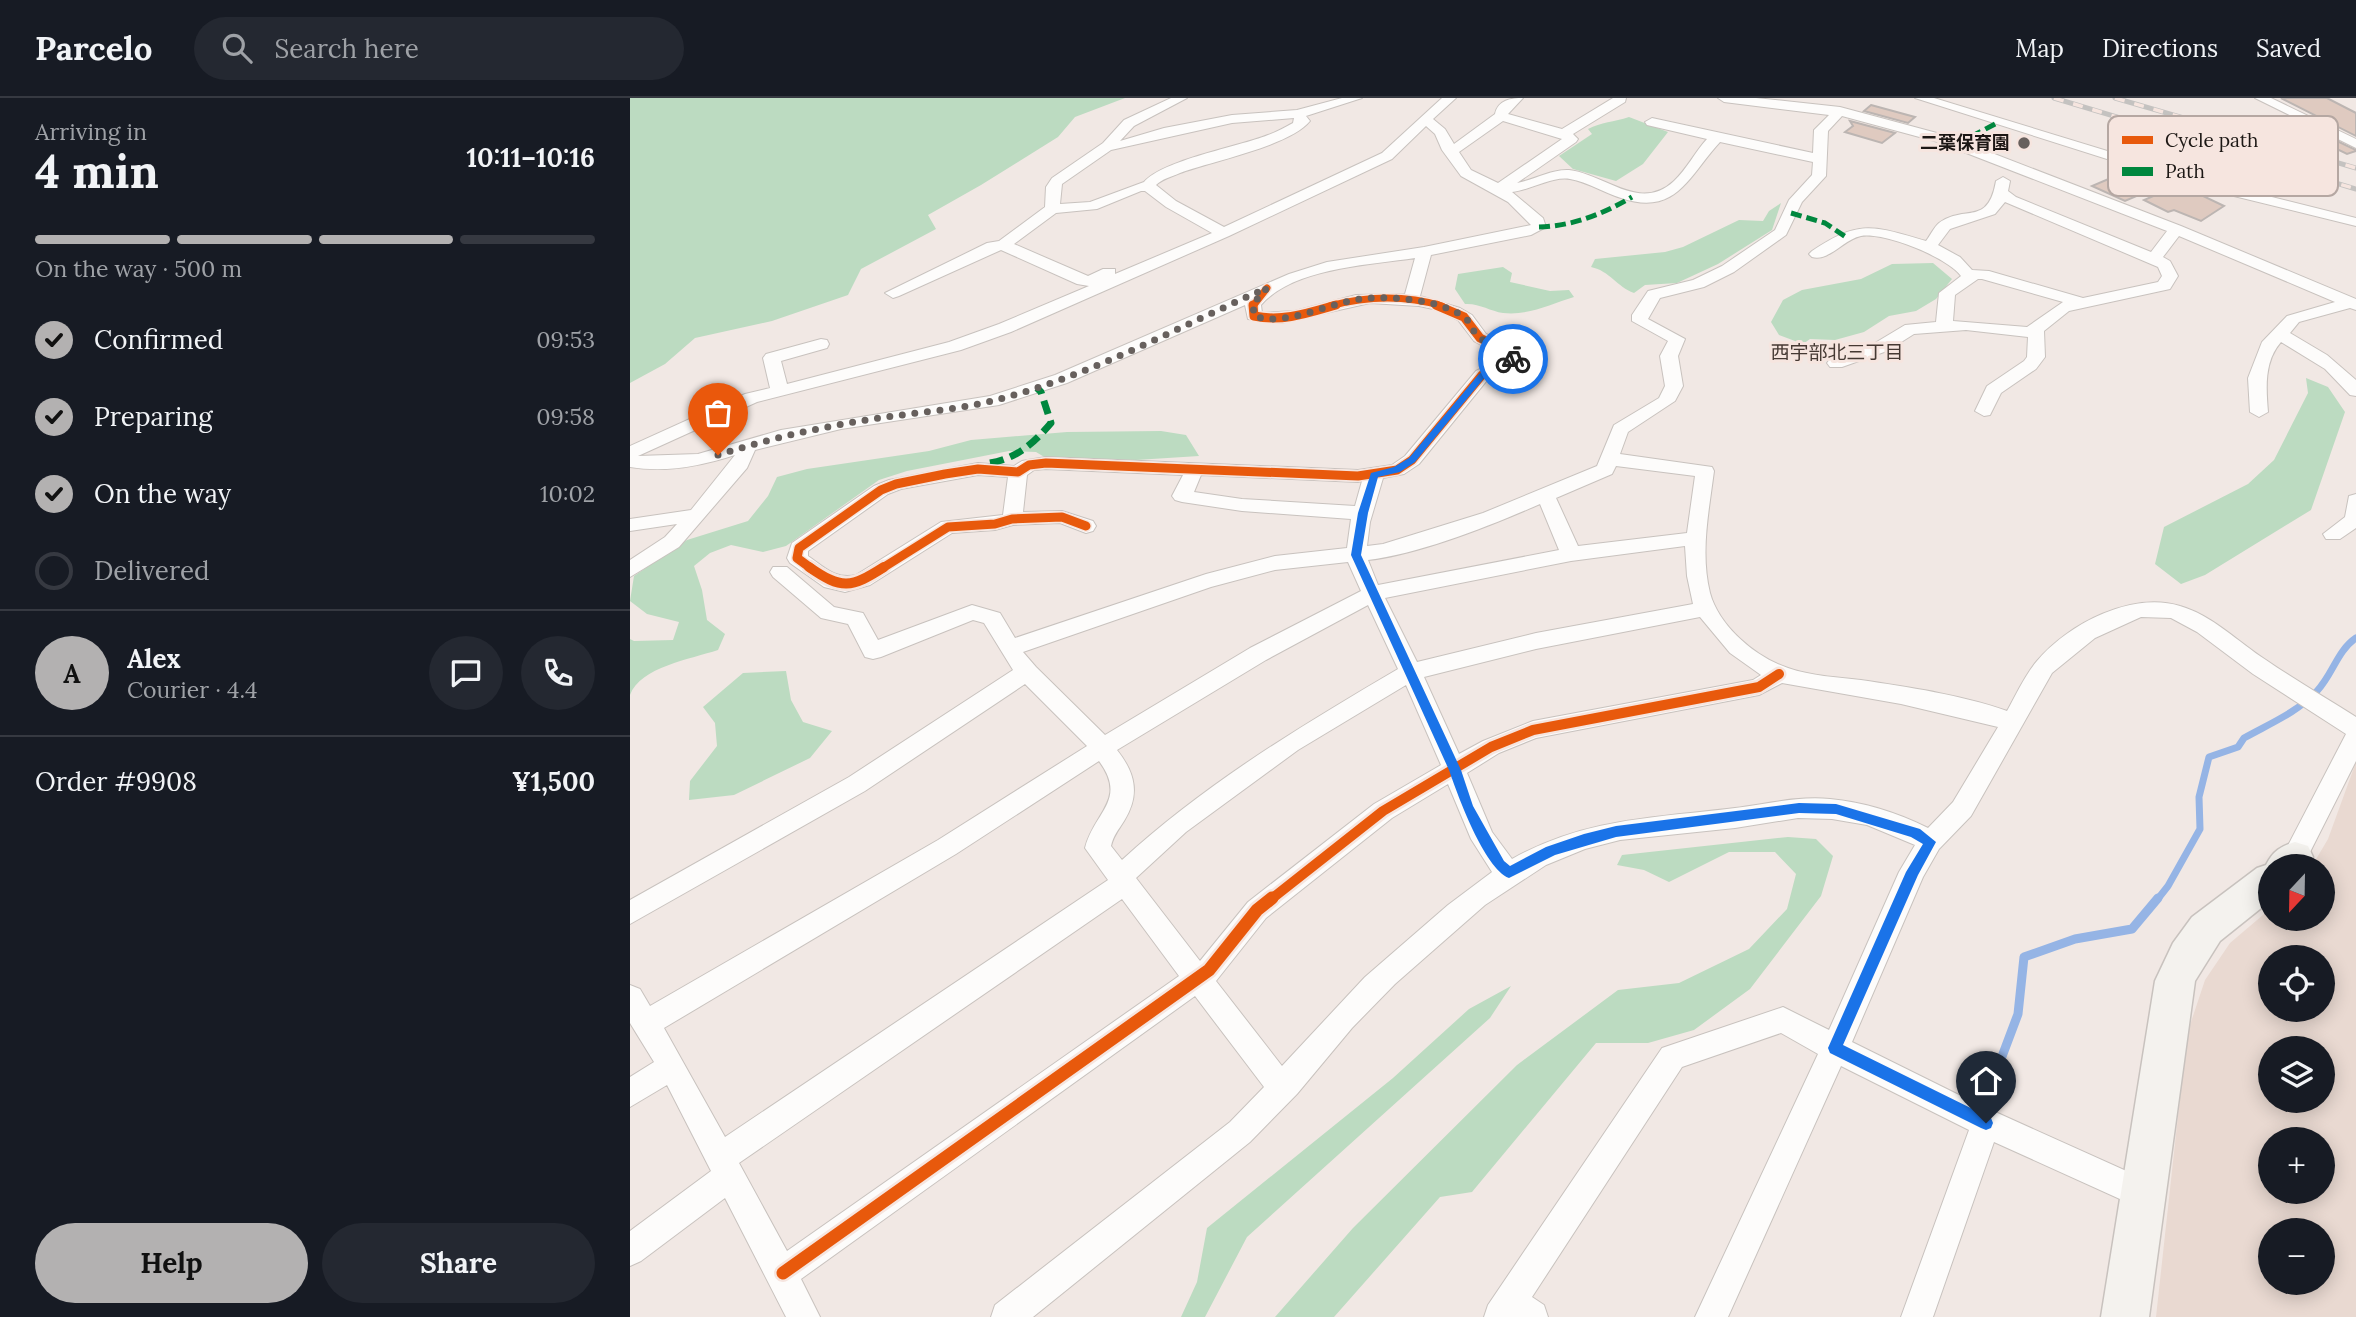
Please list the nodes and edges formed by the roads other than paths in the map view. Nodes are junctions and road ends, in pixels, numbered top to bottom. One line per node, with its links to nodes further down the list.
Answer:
1 (1181, 98): 19 (street)
2 (1356, 98): 10 (street)
3 (1450, 98): 13 (street)
4 (1517, 98): 11 (street)
5 (1724, 98): 9 (street)
6 (1922, 98): 21 (street)
7 (2261, 98): 12 (street)
8 (1620, 99): 15 (street)
9 (1836, 105): 22 (street); 23 (street)
10 (1298, 114): 19 (street); 24 (street)
11 (1501, 116): 15 (street); 20 (street)
12 (2298, 116)
13 (1425, 120): 20 (street); 31 (street)
14 (1652, 122): 17 (street)
15 (1564, 134): 25 (street)
16 (2338, 135): 18 (street)
17 (1716, 138): 22 (street); 25 (street)
18 (2356, 144)
19 (1108, 146): 28 (street)
20 (1449, 150): 25 (street)
21 (2108, 155)
22 (1821, 159): 55 (street)
23 (2007, 163): 26 (street); 30 (street)
24 (1148, 186): 28 (street); 31 (street)
25 (1498, 190): 34 (street)
26 (2000, 192): 33 (street); 36 (street)
27 (2251, 196): 29 (street)
28 (1052, 209): 32 (street)
29 (2356, 222)
30 (2176, 229): 36 (street); 43 (street)
31 (1224, 233): 37 (street)
32 (1003, 245): 37 (street); 40 (street)
33 (1928, 247): 35 (street); 38 (street)
34 (1424, 252): 39 (street); 41 (street)
35 (1817, 254)
36 (2154, 259): 42 (street)
37 (1143, 269): 49 (street)
38 (1970, 277): 42 (street); 44 (street)
39 (1267, 288): 41 (street); 53 (street)
40 (893, 293)
41 (1411, 301): 59 (street)
42 (2082, 303): 45 (street)
43 (2353, 304): 46 (street)
44 (1944, 326): 45 (street); 48 (street)
45 (2036, 330): 51 (street)
46 (2280, 334): 50 (street); 52 (street)
47 (821, 344): 49 (street)
48 (1836, 363)
49 (779, 389): 54 (street)
50 (2356, 390)
51 (1984, 411)
52 (2259, 412)
53 (746, 446): 56 (street); 63 (street)
54 (630, 453)
55 (1610, 459): 60 (street); 68 (street)
56 (630, 461)
57 (1195, 469): 58 (street); 59 (street); 62 (street)
58 (1018, 472): 64 (street); 64 (street)
59 (1374, 475): 62 (street)
60 (1543, 496): 69 (street); 70 (street)
61 (2356, 500): 67 (street)
62 (1363, 513): 70 (street)
63 (698, 515): 65 (street); 71 (street)
64 (1012, 519): 66 (street)
65 (630, 525)
66 (1086, 526)
67 (2333, 534)
68 (1696, 541): 69 (street); 74 (street)
69 (1571, 554): 73 (street)
70 (1356, 555): 73 (street); 75 (street)
71 (630, 570)
72 (780, 572): 75 (street)
73 (1373, 593): 77 (street); 82 (street)
74 (1705, 609): 77 (street); 78 (street)
75 (1010, 648): 76 (street)
76 (1027, 671): 82 (street); 89 (street)
77 (1410, 672): 83 (street); 87 (street)
78 (1779, 674): 79 (street); 83 (street)
79 (2012, 723): 80 (street); 84 (street)
80 (2356, 729)
81 (2356, 737): 85 (street)
82 (1103, 747): 87 (street); 92 (street)
83 (1455, 770): 86 (street); 90 (street)
84 (1930, 842): 86 (street); 93 (street)
85 (2290, 854)
86 (1509, 873): 95 (street)
87 (1121, 880): 90 (street); 98 (street)
88 (2258, 887): 99 (street)
89 (630, 912)
90 (1196, 979): 95 (street); 101 (street)
91 (630, 998): 92 (street)
92 (645, 1024): 94 (street)
93 (1835, 1048): 97 (street); 102 (street); 105 (street)
94 (672, 1066): 96 (street); 98 (street)
95 (1287, 1084): 104 (street)
96 (630, 1093)
97 (1986, 1123): 99 (street); 106 (street)
98 (724, 1168): 100 (street); 101 (street)
99 (2143, 1194): 107 (street)
100 (630, 1250)
101 (783, 1273): 103 (street)
102 (1514, 1312)
103 (804, 1317)
104 (1007, 1317)
105 (1711, 1317)
106 (1917, 1317)
107 (2125, 1317)

